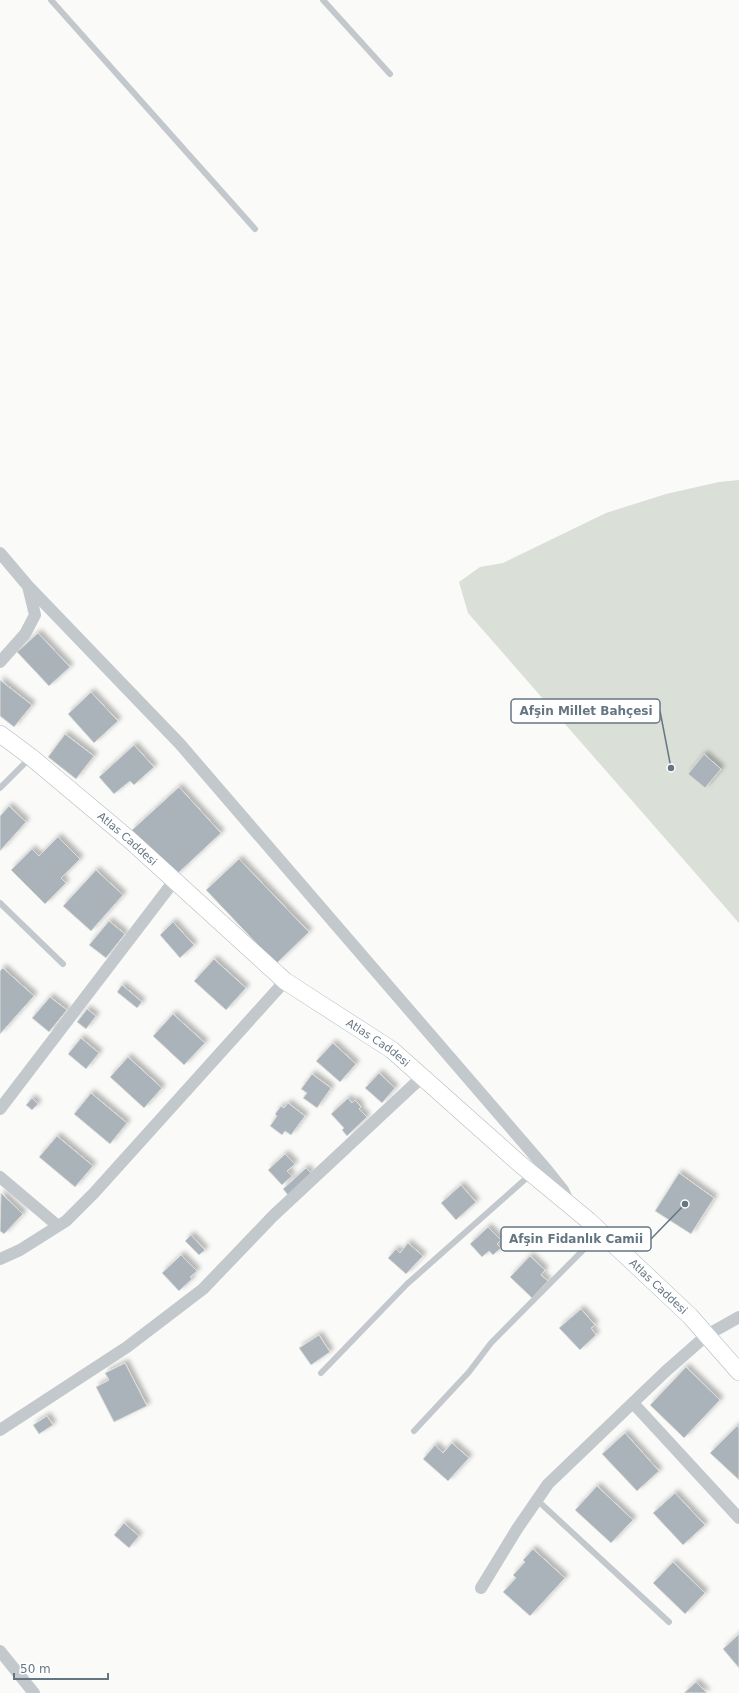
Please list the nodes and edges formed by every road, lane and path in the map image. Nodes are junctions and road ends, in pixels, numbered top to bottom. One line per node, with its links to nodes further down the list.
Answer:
1 (51, 0): 4 (lane)
2 (323, 0): 3 (lane)
3 (390, 74)
4 (255, 229)
5 (0, 553): 6 (street)
6 (28, 586): 7 (street); 19 (street)
7 (0, 662)
8 (0, 734): 9 (street, Atlas Caddesi)
9 (31, 757): 10 (lane); 11 (street, Atlas Caddesi)
10 (0, 788)
11 (174, 882): 14 (street, Atlas Caddesi); 16 (street)
12 (0, 904): 13 (lane)
13 (63, 964)
14 (285, 980): 15 (street, Atlas Caddesi); 20 (street)
15 (422, 1077): 17 (street, Atlas Caddesi); 28 (street)
16 (0, 1109)
17 (531, 1174): 19 (street, Atlas Caddesi); 26 (lane)
18 (0, 1177): 20 (street)
19 (568, 1204): 21 (street, Atlas Caddesi)
20 (58, 1226): 22 (street)
21 (601, 1232): 24 (street, Atlas Caddesi); 29 (lane)
22 (0, 1259)
23 (739, 1317): 24 (street)
24 (707, 1336): 25 (street, Atlas Caddesi); 27 (street)
25 (739, 1372)
26 (321, 1373)
27 (634, 1403): 30 (street); 31 (street)
28 (0, 1430)
29 (414, 1432)
30 (537, 1500): 32 (street); 33 (lane)
31 (739, 1518)
32 (481, 1588)
33 (668, 1622)
34 (0, 1652): 35 (street)
35 (34, 1693)

